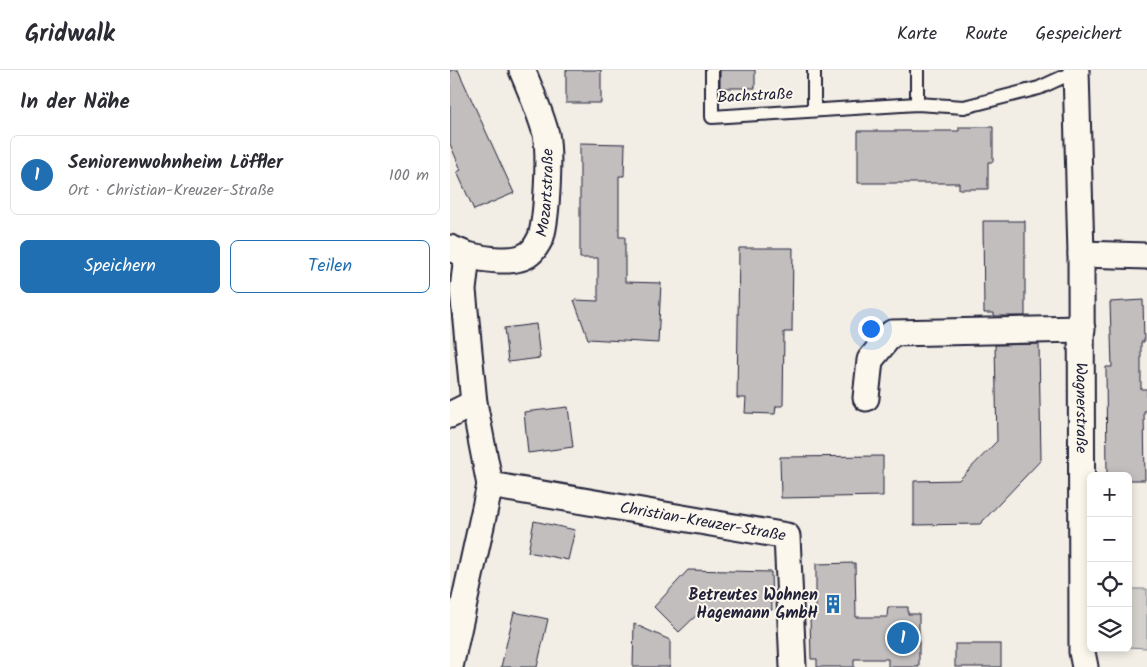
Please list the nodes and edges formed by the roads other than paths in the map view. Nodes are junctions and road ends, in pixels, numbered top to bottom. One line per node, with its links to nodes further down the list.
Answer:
1 (522, 70): 8 (street, Mozartstraße)
2 (712, 70): 7 (lane, Bachstraße)
3 (814, 70): 7 (lane, Bachstraße)
4 (917, 70): 6 (lane)
5 (1076, 71): 6 (lane, Bachstraße); 9 (street, Wagnerstraße)
6 (917, 104): 7 (lane, Bachstraße)
7 (814, 109)
8 (458, 252): 13 (street)
9 (1081, 254): 10 (street); 11 (street, Wagnerstraße)
10 (1147, 256)
11 (1082, 329): 12 (street); 18 (street, Wagnerstraße)
12 (866, 398)
13 (474, 403): 14 (street); 15 (street)
14 (450, 415)
15 (490, 485): 16 (street); 17 (street, Christian-Kreuzer-Straße)
16 (450, 667)
17 (793, 667)
18 (1085, 667)

